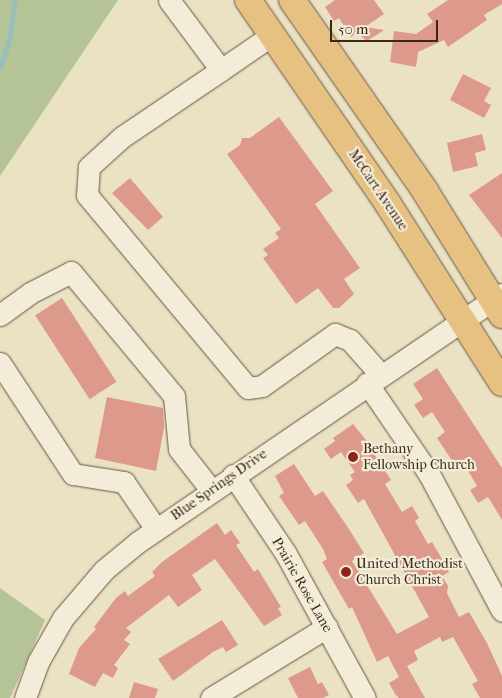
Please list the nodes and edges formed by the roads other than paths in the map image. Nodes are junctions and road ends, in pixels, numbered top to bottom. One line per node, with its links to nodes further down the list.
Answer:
1 (169, 0): 5 (street)
2 (248, 0): 4 (main road, McCart Avenue)
3 (292, 0): 6 (main road)
4 (272, 35): 5 (street); 8 (main road, McCart Avenue)
5 (221, 70): 10 (street)
6 (499, 303): 8 (street, Blue Springs Drive)
7 (0, 315): 13 (street)
8 (462, 319): 10 (street, Blue Springs Drive); 11 (main road, McCart Avenue)
9 (0, 363): 14 (street)
10 (374, 378): 12 (street, Blue Springs Drive); 15 (street)
11 (502, 383)
12 (233, 475): 13 (street, Blue Springs Drive); 16 (street, Prairie Rose Lane)
13 (211, 490): 14 (street, Blue Springs Drive)
14 (156, 529): 17 (street, Blue Springs Drive)
15 (502, 611)
16 (327, 627): 18 (street); 19 (street, Prairie Rose Lane)
17 (25, 698)
18 (211, 698)
19 (365, 698)

